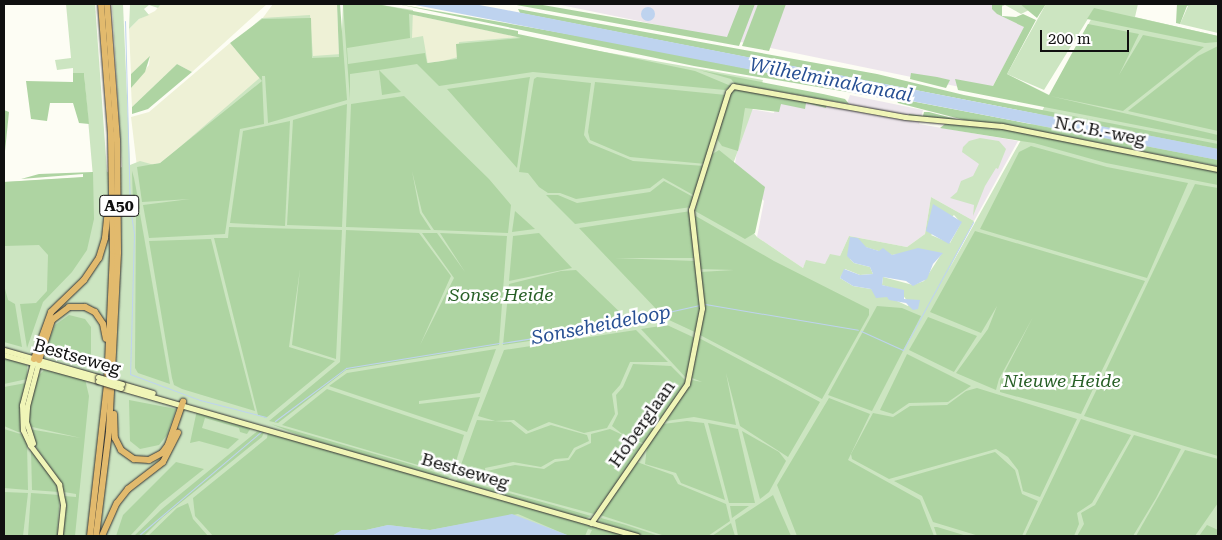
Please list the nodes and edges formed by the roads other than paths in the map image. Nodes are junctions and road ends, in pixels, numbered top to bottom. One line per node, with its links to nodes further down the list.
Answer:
1 (101, 4): 5 (highway, A50)
2 (107, 4): 9 (highway, A50)
3 (733, 86): 4 (street, N.C.B.-weg); 12 (street, Hoberglaan)
4 (1218, 169)
5 (112, 186): 8 (highway, A50); 9 (highway, A50)
6 (4, 350): 8 (street, Bestseweg)
7 (4, 355): 8 (street, Bestseweg)
8 (36, 362): 9 (highway, A50); 10 (street, Bestseweg, bridge); 13 (street)
9 (110, 384): 10 (highway, A50); 14 (highway, A50); 15 (highway, A50)
10 (184, 404): 11 (street, Bestseweg); 11 (street, Bestseweg); 16 (highway)
11 (285, 433): 12 (street, Bestseweg)
12 (591, 523): 17 (street, Bestseweg)
13 (60, 536)
14 (90, 536)
15 (96, 536)
16 (102, 536)
17 (636, 536)

